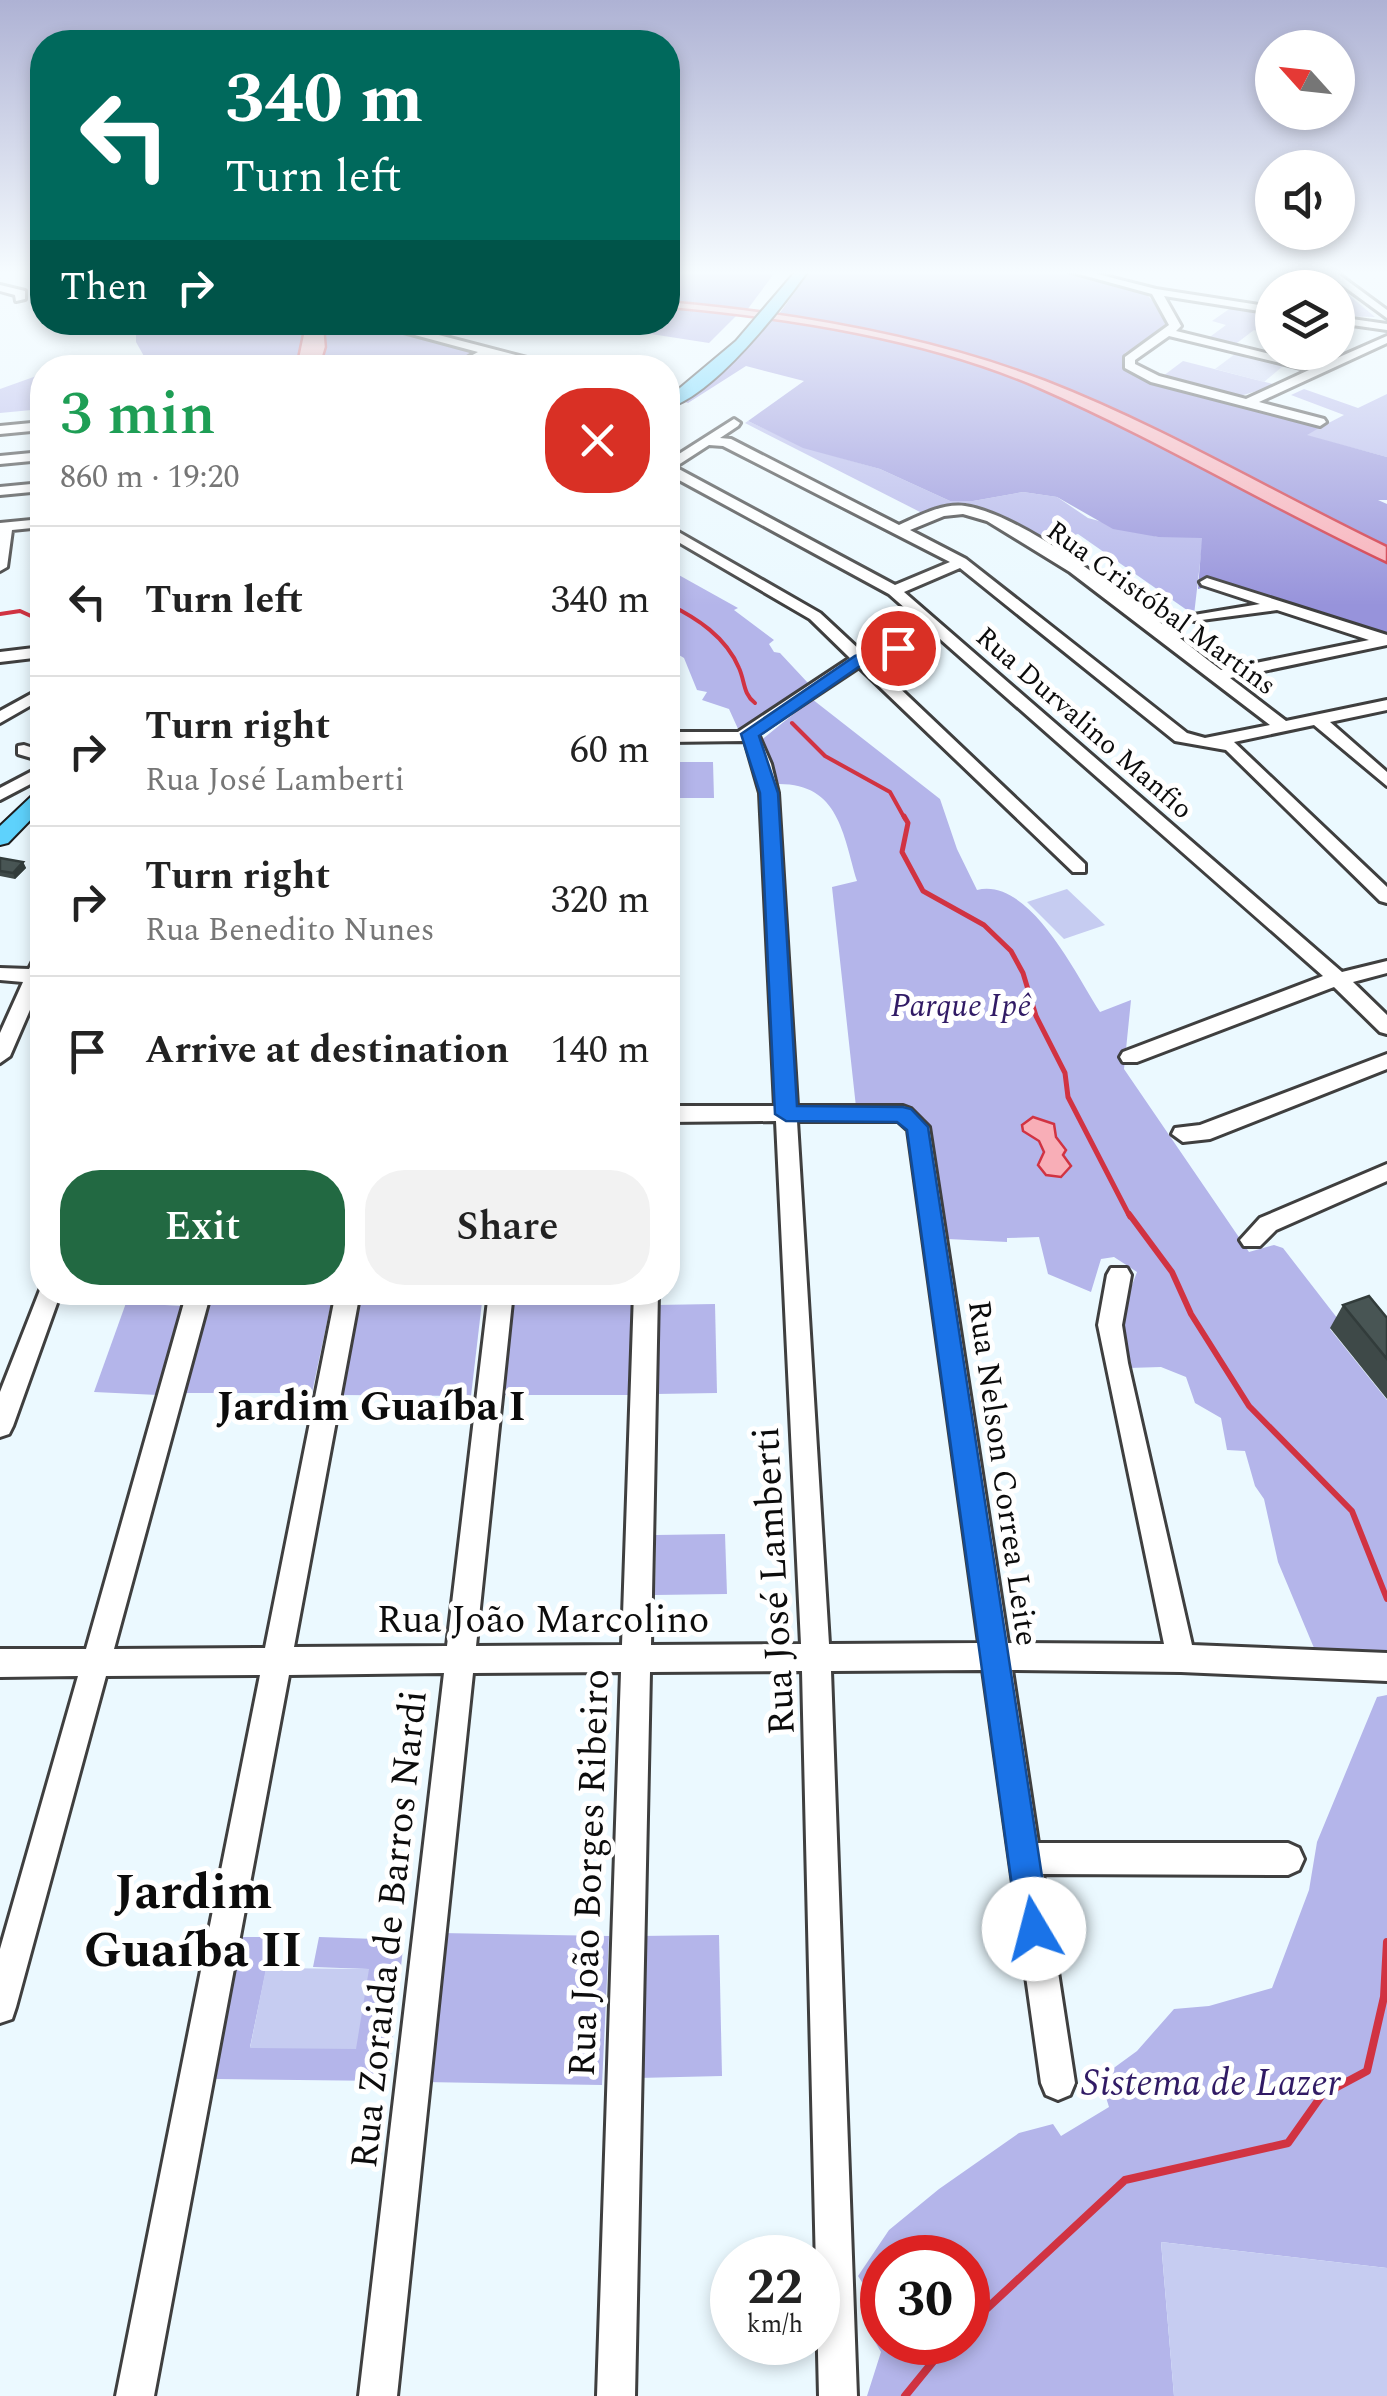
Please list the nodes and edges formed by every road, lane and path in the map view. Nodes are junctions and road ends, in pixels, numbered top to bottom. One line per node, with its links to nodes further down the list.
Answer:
1 (1169, 383): 3 (street)
2 (1289, 383): 3 (street)
3 (1246, 403): 4 (street)
4 (1320, 422)
5 (734, 423): 8 (street)
6 (30, 427): 7 (street)
7 (0, 430)
8 (716, 438): 11 (street); 17 (street)
9 (30, 457): 10 (street)
10 (0, 460)
11 (680, 460)
12 (680, 475): 22 (street, Rua Durvalino Manfio)
13 (30, 488): 14 (street)
14 (0, 491)
15 (30, 524): 16 (street)
16 (3, 527): 20 (street)
17 (899, 530): 19 (street); 32 (street, Rua Cristóbal Martins)
18 (680, 537): 31 (street)
19 (960, 562): 22 (street); 42 (street)
20 (0, 568)
21 (1207, 582): 23 (street)
22 (894, 592): 25 (street, Rua Durvalino Manfio)
23 (1279, 605): 24 (street); 26 (street)
24 (1199, 618)
25 (942, 634): 31 (street); 59 (street, Rua Durvalino Manfio)
26 (1386, 640): 32 (street)
27 (30, 653): 28 (street)
28 (20, 654): 29 (street); 30 (street)
29 (0, 658)
30 (30, 659)
31 (860, 659): 38 (street); 54 (street)
32 (1216, 676): 37 (street, Rua Cristóbal Martins)
33 (30, 701): 35 (street)
34 (1387, 704): 36 (street)
35 (0, 718)
36 (1317, 719): 37 (street); 48 (street)
37 (1282, 726): 39 (street)
38 (750, 734): 41 (street); 46 (street, Rua José Lamberti)
39 (1244, 735): 42 (street); 45 (street)
40 (680, 737): 41 (street)
41 (728, 738): 46 (street)
42 (1205, 743): 45 (street)
43 (24, 750): 44 (street)
44 (30, 752)
45 (1242, 756): 55 (street)
46 (763, 764): 66 (street, Rua José Lamberti)
47 (30, 780): 50 (street)
48 (1387, 781)
49 (30, 785): 52 (main road)
50 (0, 796)
51 (30, 809): 53 (main road)
52 (0, 813)
53 (0, 838)
54 (1079, 868)
55 (1387, 896)
56 (1387, 968): 59 (street)
57 (30, 969): 58 (street)
58 (0, 974)
59 (1340, 981): 61 (street, Rua Durvalino Manfio); 63 (street)
60 (30, 988): 62 (street)
61 (1387, 1028)
62 (0, 1056)
63 (1130, 1056)
64 (1387, 1061): 67 (street)
65 (680, 1114): 66 (street, Rua Nelson Correa Leite)
66 (786, 1114): 77 (street, Rua José Lamberti); 78 (street, Rua Nelson Correa Leite)
67 (1184, 1134)
68 (1385, 1176): 69 (street)
69 (1252, 1240)
70 (1120, 1275): 80 (street)
71 (43, 1305): 76 (street)
72 (195, 1305): 83 (street)
73 (345, 1305): 82 (street)
74 (500, 1305): 81 (street, Rua Zoraida de Barros Nardi)
75 (646, 1305): 79 (street, Rua João Borges Ribeiro)
76 (0, 1426)
77 (816, 1656): 78 (street, Rua João Marcolino); 79 (street, Rua João Marcolino); 93 (street, Rua José Lamberti)
78 (996, 1656): 80 (street, Rua João Marcolino); 86 (street, Rua Nelson Correa Leite)
79 (637, 1658): 81 (street, Rua João Marcolino); 92 (street, Rua João Borges Ribeiro)
80 (1181, 1658): 85 (street, Rua João Marcolino)
81 (460, 1660): 82 (street, Rua João Marcolino); 91 (street, Rua Zoraida de Barros Nardi)
82 (276, 1661): 83 (street, Rua João Marcolino); 90 (street)
83 (96, 1663): 84 (street, Rua João Marcolino); 88 (street)
84 (0, 1664)
85 (1387, 1667)
86 (1024, 1858): 87 (street); 89 (street, Rua Nelson Correa Leite)
87 (1288, 1859)
88 (0, 2007)
89 (1058, 2083)
90 (135, 2396)
91 (378, 2396)
92 (616, 2396)
93 (838, 2396)

